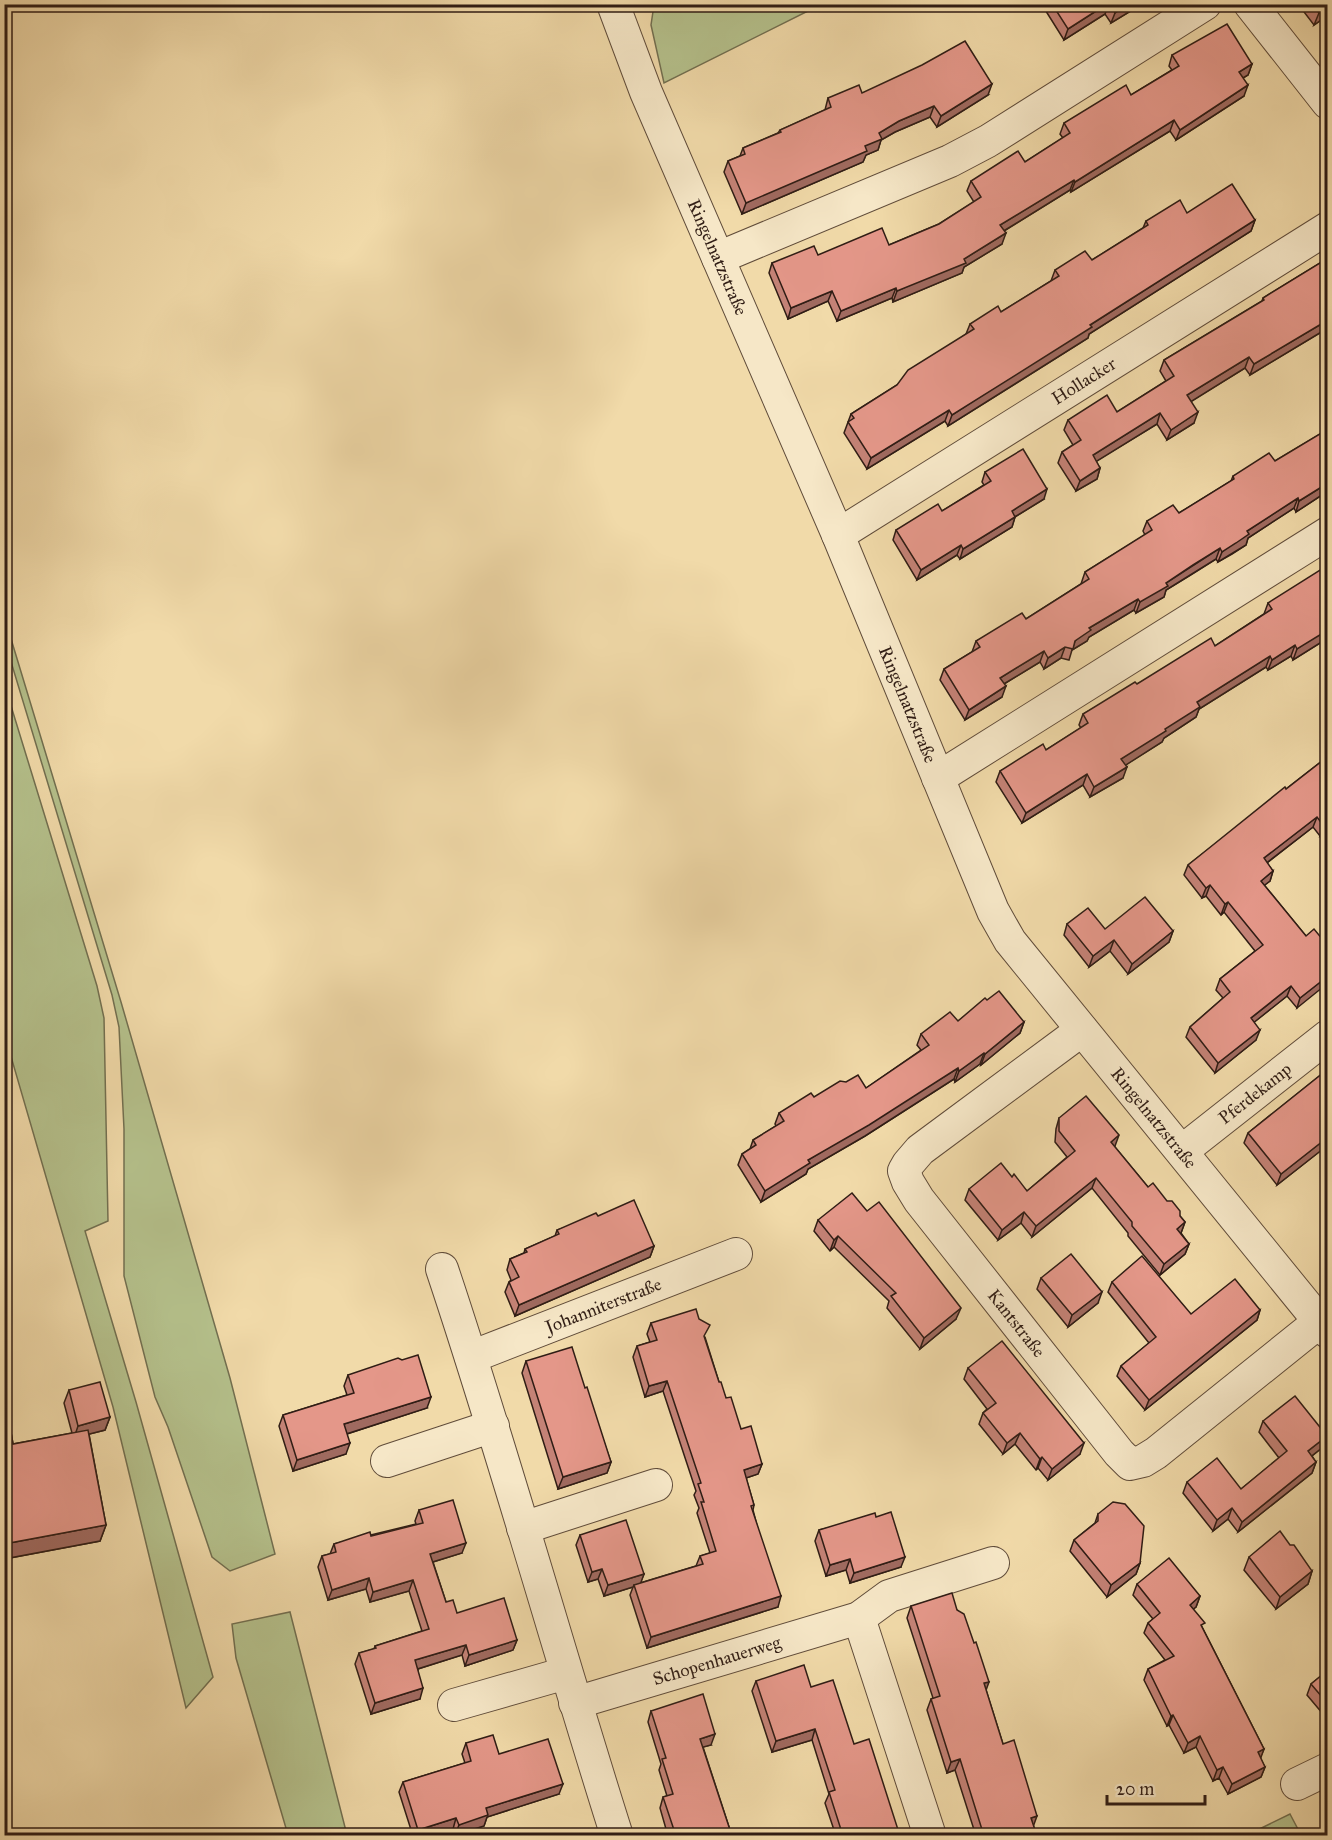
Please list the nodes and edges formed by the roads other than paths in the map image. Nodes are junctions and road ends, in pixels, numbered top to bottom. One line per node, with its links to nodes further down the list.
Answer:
1 (613, 4): 6 (street, Ringelnatzstraße)
2 (1205, 4): 6 (street)
3 (1250, 4): 4 (street)
4 (1328, 103)
5 (1328, 228): 8 (street, Hollacker)
6 (718, 258): 8 (street, Ringelnatzstraße)
7 (1328, 534): 9 (street)
8 (838, 535): 9 (street, Ringelnatzstraße)
9 (938, 778): 10 (street, Ringelnatzstraße)
10 (1082, 1030): 12 (street, Ringelnatzstraße); 15 (street, Kantstraße)
11 (1328, 1036): 12 (street, Pferdekamp)
12 (1182, 1151): 15 (street, Ringelnatzstraße)
13 (736, 1254): 16 (street, Johanniterstraße)
14 (442, 1269): 16 (street)
15 (1323, 1327)
16 (471, 1357): 17 (street)
17 (493, 1426): 18 (street); 20 (street)
18 (387, 1461)
19 (656, 1485): 20 (street)
20 (524, 1528): 23 (street)
21 (993, 1563): 22 (street, Schopenhauerweg)
22 (859, 1618): 24 (street, Schopenhauerweg); 29 (street)
23 (566, 1673): 24 (street); 25 (street)
24 (575, 1703): 28 (street)
25 (454, 1706)
26 (1328, 1769): 27 (street)
27 (1297, 1785)
28 (617, 1836)
29 (930, 1836)

